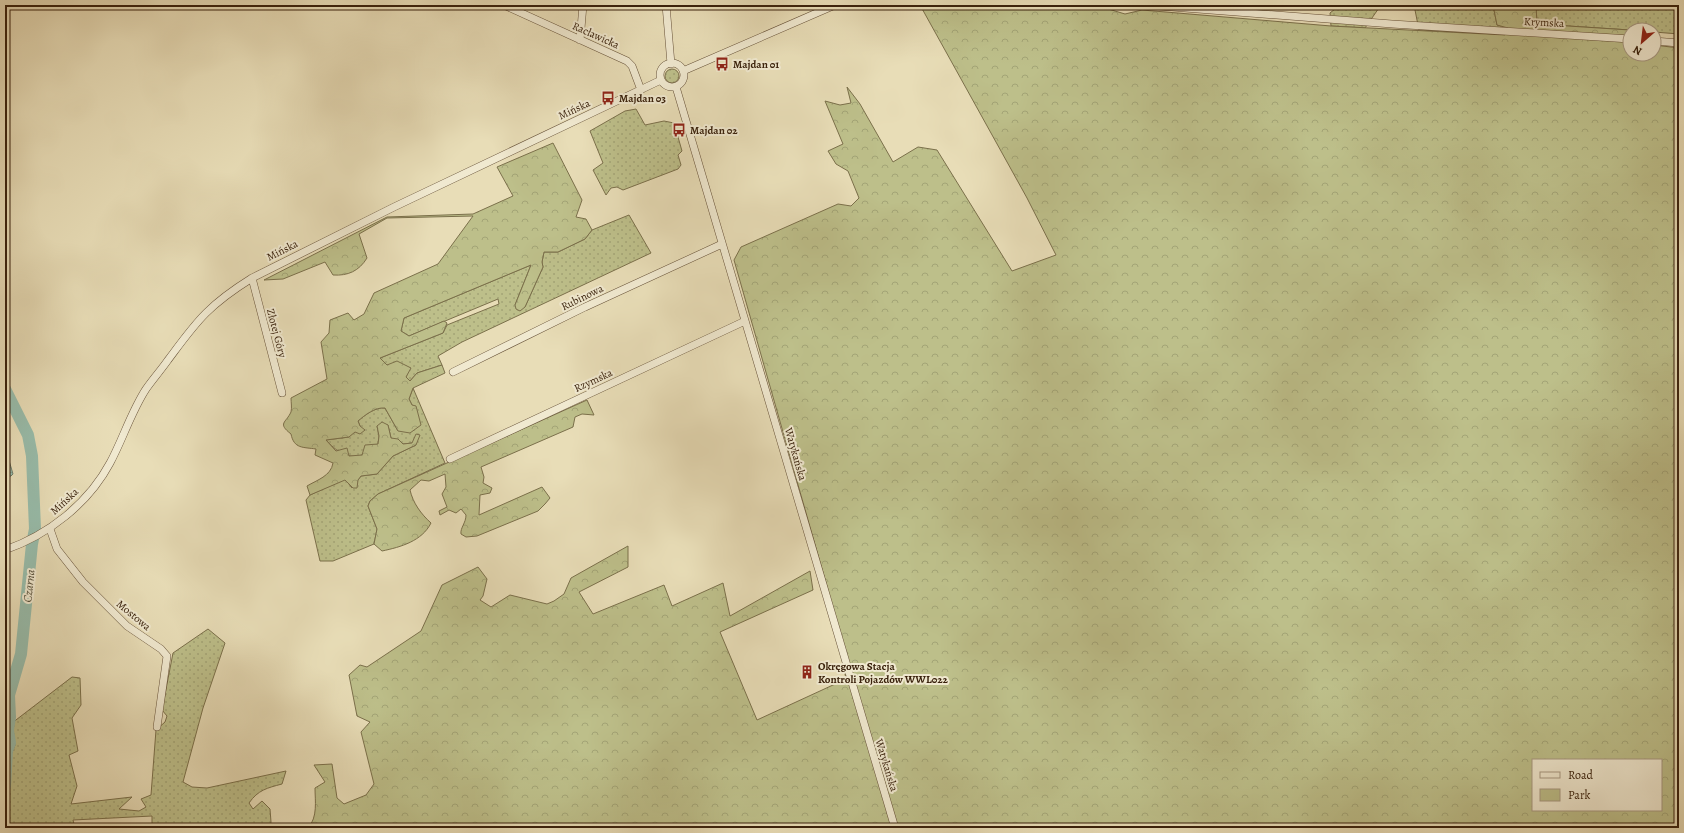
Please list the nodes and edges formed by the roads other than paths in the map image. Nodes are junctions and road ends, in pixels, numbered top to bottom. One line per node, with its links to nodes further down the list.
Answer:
1 (504, 5): 7 (street, Racławicka)
2 (583, 5): 7 (street)
3 (666, 5): 10 (street)
4 (835, 5): 11 (street)
5 (1146, 5): 6 (street, Krymska)
6 (1622, 38)
7 (580, 40): 14 (street, Racławicka)
8 (1662, 41): 9 (street)
9 (1679, 43)
10 (671, 64): 11 (street); 12 (street)
11 (683, 71): 13 (street)
12 (661, 80): 13 (street); 14 (street, Mińska)
13 (676, 86): 15 (street, Watykańska)
14 (641, 90): 16 (street, Mińska)
15 (722, 244): 17 (street, Watykańska); 18 (street, Rubinowa)
16 (252, 278): 19 (street, Złotej Góry); 21 (street, Mińska)
17 (745, 321): 20 (street, Rzymska); 24 (street, Watykańska)
18 (453, 372)
19 (282, 393)
20 (450, 459)
21 (50, 529): 22 (street, Mińska); 23 (street, Mostowa)
22 (5, 550)
23 (157, 727)
24 (894, 828)

